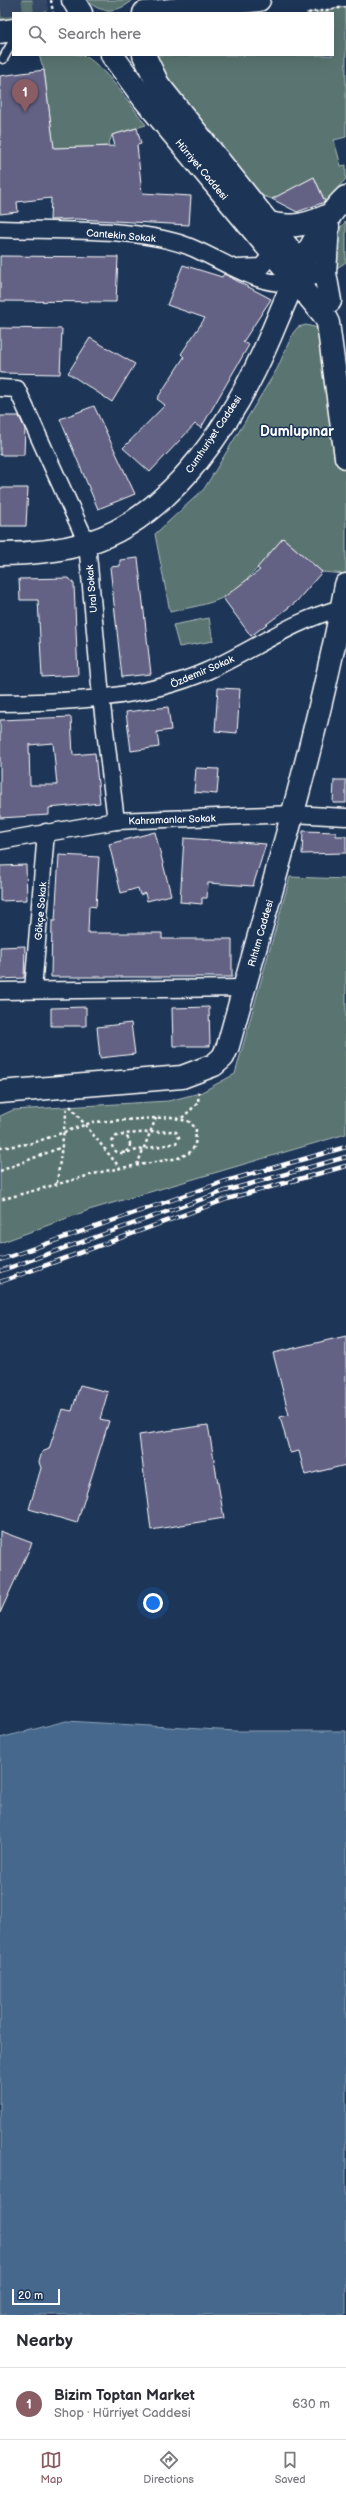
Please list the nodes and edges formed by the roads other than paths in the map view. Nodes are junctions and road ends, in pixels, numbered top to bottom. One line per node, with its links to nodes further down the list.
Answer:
1 (73, 0): 4 (main road)
2 (150, 0): 5 (main road)
3 (258, 0): 6 (main road)
4 (80, 12)
5 (144, 12)
6 (152, 12)
7 (12, 30): 8 (main road)
8 (0, 32)
9 (12, 42): 12 (lane)
10 (113, 56): 17 (main road, Hürriyet Caddesi)
11 (144, 56): 15 (main road, Hürriyet Caddesi)
12 (1, 58)
13 (346, 197): 14 (main road)
14 (331, 214): 15 (main road); 19 (main road); 20 (main road)
15 (269, 223): 19 (main road, Hürriyet Caddesi)
16 (0, 229): 18 (street, Cantekin Sokak)
17 (269, 250): 18 (street, Cantekin Sokak); 19 (main road, Hürriyet Caddesi)
18 (237, 268): 19 (street, Cantekin Sokak)
19 (292, 277): 20 (main road); 21 (main road)
20 (326, 311): 21 (main road); 23 (main road)
21 (279, 313): 25 (main road, Cumhuriyet Caddesi)
22 (0, 388): 25 (street, Ural Sokak)
23 (343, 388): 24 (main road)
24 (346, 457)
25 (87, 543): 26 (main road, Cumhuriyet Caddesi); 30 (street, Ural Sokak)
26 (0, 554)
27 (346, 585): 28 (main road, Rıhtım Caddesi)
28 (344, 610): 30 (street, Özdemir Sokak); 32 (main road, Rıhtım Caddesi)
29 (346, 633): 32 (main road, Rıhtım Caddesi)
30 (101, 697): 31 (street, Özdemir Sokak); 34 (street, Ural Sokak)
31 (0, 703)
32 (297, 814): 33 (street, Kahramanlar Sokak); 34 (street, Kahramanlar Sokak); 37 (main road, Rıhtım Caddesi); 41 (main road, Rıhtım Caddesi)
33 (346, 817)
34 (116, 821): 35 (street, Kahramanlar Sokak)
35 (46, 832): 36 (street, Kahramanlar Sokak); 38 (street, Gökçe Sokak)
36 (0, 841)
37 (244, 988): 38 (street); 40 (main road, Rıhtım Caddesi)
38 (33, 990): 39 (street)
39 (0, 991)
40 (0, 1092)
41 (0, 1104)

